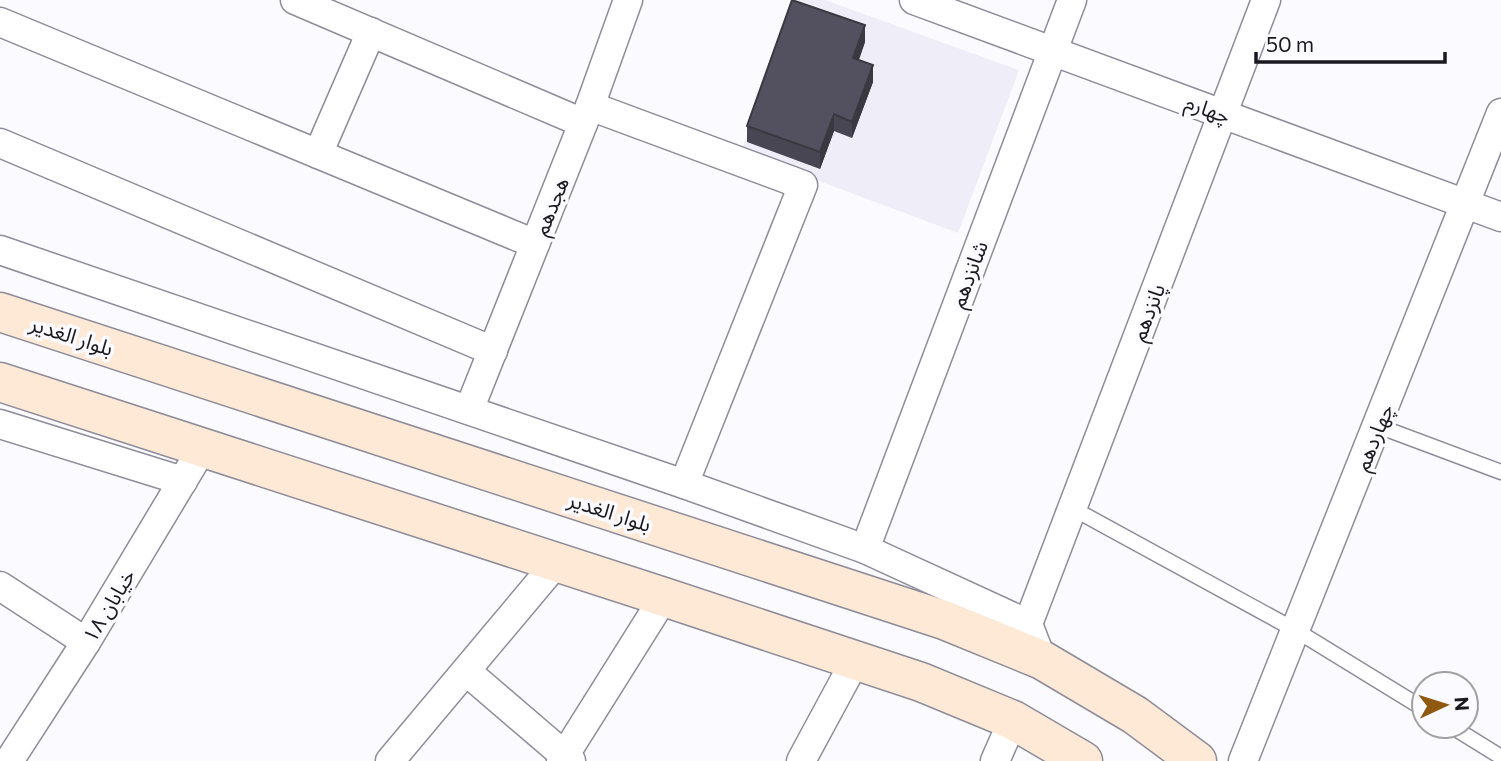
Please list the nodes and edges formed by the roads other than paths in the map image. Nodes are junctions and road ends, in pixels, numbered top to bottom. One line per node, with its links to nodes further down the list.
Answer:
1 (295, 0): 7 (street)
2 (628, 0): 11 (street, هجدهم)
3 (914, 0): 8 (street, چهارم)
4 (1072, 0): 8 (street, شانزدهم)
5 (1266, 0): 9 (street, پانزدهم)
6 (0, 22): 13 (street)
7 (371, 33): 11 (street); 13 (street)
8 (1052, 52): 9 (street, چهارم); 29 (street, شانزدهم)
9 (1223, 113): 14 (street, چهارم); 28 (street, پانزدهم)
10 (1501, 113): 14 (street, چهاردهم)
11 (586, 114): 16 (street, هجدهم); 27 (street)
12 (0, 143): 19 (street)
13 (318, 154): 16 (street)
14 (1465, 204): 15 (street, چهارم); 23 (street, چهاردهم)
15 (1501, 217)
16 (535, 244): 19 (street, هجدهم)
17 (0, 250): 21 (street)
18 (0, 312): 36 (main road, بلوار الغدیر)
19 (493, 351): 21 (street, هجدهم)
20 (0, 382): 24 (main road)
21 (469, 410): 27 (street)
22 (0, 424): 26 (street)
23 (1378, 426): 25 (lane); 34 (street, چهاردهم)
24 (203, 447): 26 (street, خیابان ۱۸); 30 (main road)
25 (1501, 472)
26 (183, 481): 35 (street, خیابان ۱۸)
27 (684, 484): 29 (street)
28 (1072, 508): 33 (street, پانزدهم); 34 (lane)
29 (865, 549): 33 (street)
30 (557, 562): 32 (main road); 38 (street)
31 (0, 586): 35 (street)
32 (664, 597): 37 (main road); 43 (street)
33 (1028, 624): 36 (street)
34 (1297, 631): 39 (lane); 50 (street, چهاردهم)
35 (86, 642): 44 (street, خیابان ۱۸)
36 (1042, 660): 49 (main road, بلوار الغدیر)
37 (855, 661): 40 (main road); 46 (street)
38 (466, 670): 43 (street); 45 (street)
39 (1410, 700)
40 (1013, 720): 47 (street); 48 (main road)
41 (1474, 740): 42 (lane)
42 (1501, 757)
43 (565, 759)
44 (9, 761)
45 (390, 761)
46 (801, 761)
47 (995, 761)
48 (1083, 761)
49 (1197, 761)
50 (1243, 761)

